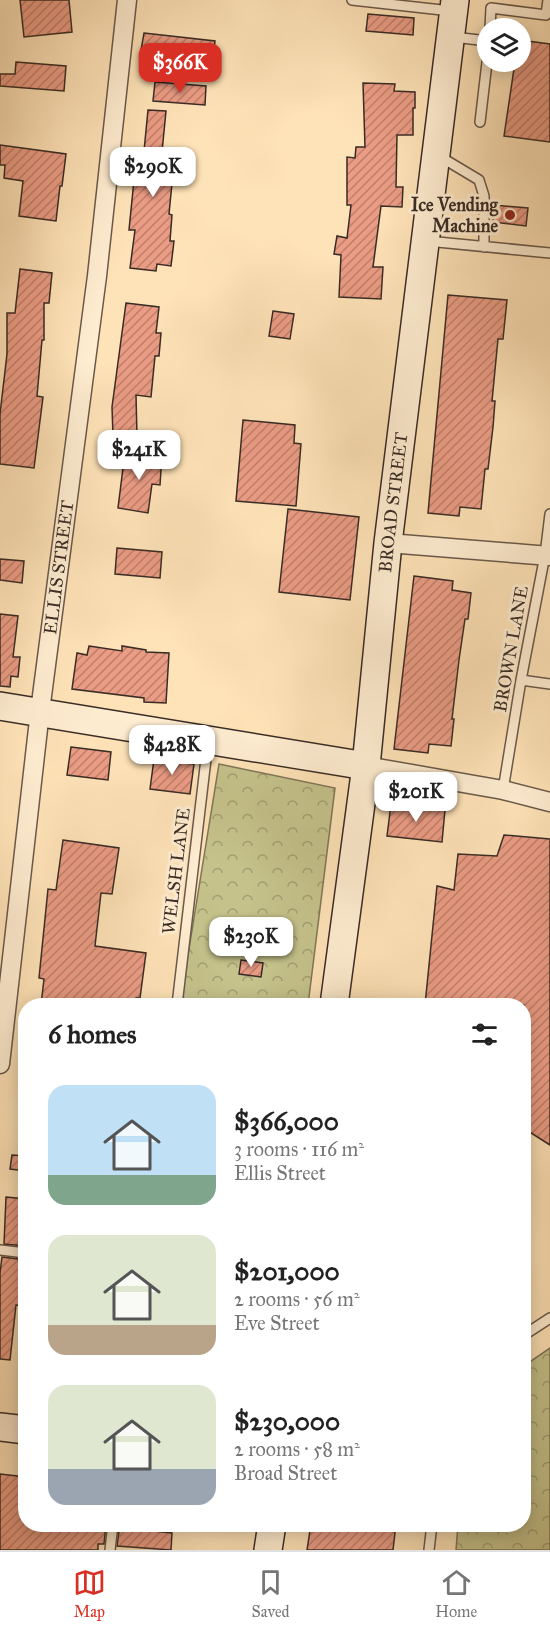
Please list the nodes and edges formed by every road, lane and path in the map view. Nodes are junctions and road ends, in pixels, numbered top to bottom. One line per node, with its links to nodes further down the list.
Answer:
1 (127, 0): 20 (street, ELLIS STREET)
2 (352, 0): 4 (lane)
3 (548, 0): 5 (lane)
4 (453, 16): 7 (lane); 10 (main road, BROAD STREET)
5 (548, 16): 6 (lane)
6 (490, 18)
7 (477, 33)
8 (486, 72): 9 (lane)
9 (480, 122)
10 (436, 154): 11 (main road, BROAD STREET); 12 (lane)
11 (426, 241): 12 (lane); 15 (main road, BROAD STREET)
12 (484, 247): 13 (lane)
13 (550, 253)
14 (550, 514): 16 (lane, BROWN LANE)
15 (388, 543): 16 (street); 22 (main road, BROAD STREET)
16 (548, 553): 17 (lane, BROWN LANE)
17 (521, 680): 18 (lane); 23 (lane, BROWN LANE)
18 (550, 684)
19 (0, 706): 20 (main road)
20 (40, 711): 21 (main road); 27 (street, ELLIS STREET)
21 (208, 741): 22 (main road); 25 (lane, WELSH LANE)
22 (366, 766): 23 (street); 26 (main road, BROAD STREET)
23 (503, 790): 24 (street)
24 (550, 802)
25 (178, 998)
26 (335, 998)
27 (0, 1064)
28 (0, 1250): 29 (lane)
29 (18, 1251)
30 (550, 1318): 31 (lane)
31 (531, 1330)
32 (0, 1427): 33 (main road)
33 (18, 1429)
34 (112, 1532): 37 (lane)
35 (271, 1532): 38 (main road)
36 (431, 1532): 39 (lane)
37 (110, 1550)
38 (268, 1550)
39 (429, 1550)

